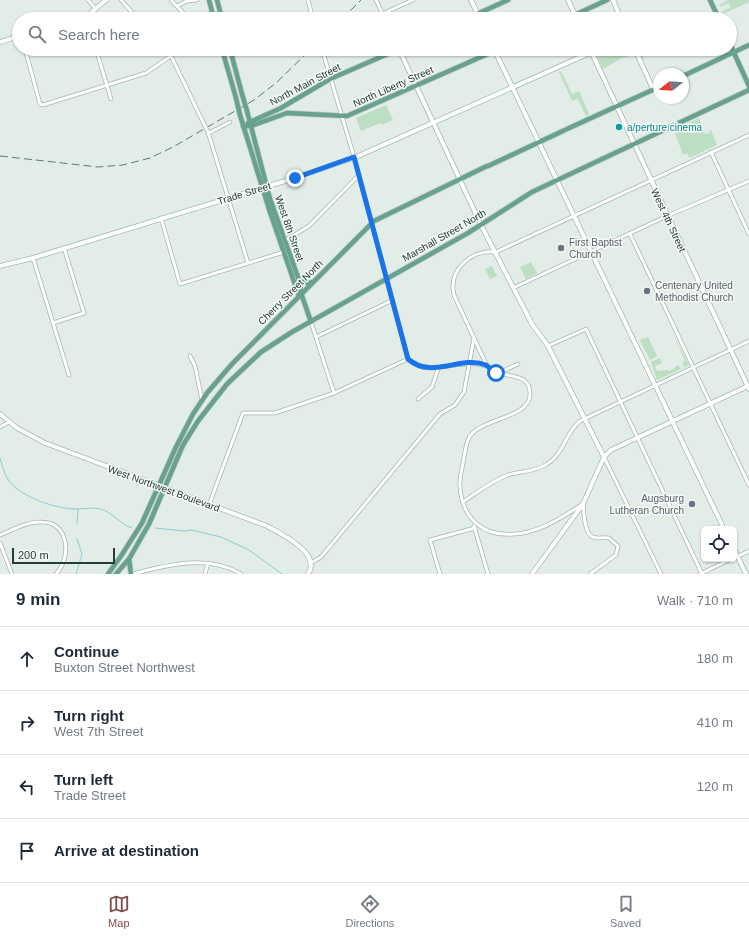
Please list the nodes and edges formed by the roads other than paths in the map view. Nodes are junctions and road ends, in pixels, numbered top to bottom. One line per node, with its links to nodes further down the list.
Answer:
1 (88, 0): 18 (street)
2 (106, 0): 18 (main road)
3 (121, 0): 20 (street)
4 (172, 0): 17 (street)
5 (197, 0): 17 (street)
6 (209, 0): 22 (main road)
7 (217, 0): 23 (main road)
8 (308, 0): 24 (street)
9 (376, 0): 25 (street)
10 (413, 0): 26 (street)
11 (471, 0): 27 (main road)
12 (508, 0): 28 (main road)
13 (568, 0): 29 (main road)
14 (607, 0): 30 (main road)
15 (612, 0): 31 (main road)
16 (710, 0): 32 (main road)
17 (177, 6): 21 (street)
18 (96, 9): 19 (main road)
19 (93, 12)
20 (132, 12)
21 (183, 12)
22 (212, 12)
23 (220, 12)
24 (311, 12)
25 (381, 12)
26 (386, 12)
27 (477, 12)
28 (486, 12)
29 (574, 12)
30 (585, 12)
31 (618, 12)
32 (716, 12)
33 (12, 38): 34 (main road)
34 (0, 42)
35 (749, 45): 36 (main road)
36 (737, 51)
37 (27, 56): 54 (street)
38 (98, 56): 54 (street)
39 (171, 56): 54 (street); 69 (street, bridge)
40 (224, 56): 68 (main road, bridge)
41 (232, 56): 66 (main road, bridge)
42 (324, 56): 53 (street)
43 (383, 56): 53 (main road, North Main Street)
44 (402, 56): 55 (main road)
45 (482, 56): 55 (main road, North Liberty Street)
46 (499, 56): 57 (main road)
47 (579, 56): 57 (main road, Trade Street)
48 (594, 56): 62 (main road, West 4th Street)
49 (638, 56): 58 (main road)
50 (726, 56): 52 (main road)
51 (736, 56): 56 (main road)
52 (689, 73)
53 (330, 79): 61 (main road, North Main Street); 64 (street)
54 (108, 86): 60 (street)
55 (415, 86): 64 (main road, North Liberty Street); 67 (main road)
56 (749, 86)
57 (512, 88): 67 (main road, Trade Street); 71 (main road)
58 (653, 89): 62 (main road, Cherry Street North)
59 (749, 90): 72 (main road, Marshall Street North)
60 (111, 99)
61 (290, 103): 63 (main road); 66 (main road, North Main Street)
62 (617, 106): 71 (main road, Cherry Street North); 72 (main road, West 4th Street)
63 (294, 113): 64 (main road, North Liberty Street); 66 (main road, North Liberty Street)
64 (341, 116): 74 (street)
65 (230, 122): 69 (street)
66 (250, 123): 68 (main road, North Main Street); 80 (main road)
67 (432, 123): 74 (main road, Trade Street); 76 (main road)
68 (243, 126): 80 (main road)
69 (209, 133): 82 (street)
70 (749, 135): 73 (street)
71 (538, 142): 76 (main road, Cherry Street North); 77 (main road)
72 (634, 143): 77 (main road, Marshall Street North); 78 (main road, West 4th Street)
73 (711, 152): 78 (street); 81 (street)
74 (354, 157): 75 (street); 80 (main road, Trade Street)
75 (358, 175): 86 (street); 90 (street)
76 (460, 180): 86 (main road, Cherry Street North); 87 (main road)
77 (556, 180): 83 (main road); 87 (main road, Marshall Street North)
78 (650, 180): 83 (street); 84 (main road, West 4th Street)
79 (749, 181): 81 (street)
80 (265, 187): 82 (main road, Trade Street); 90 (main road, West 8th Street); 92 (main road, West 8th Street)
81 (728, 190): 84 (street); 89 (street)
82 (229, 198): 85 (main road, Trade Street); 96 (street)
83 (574, 216): 93 (street); 94 (main road)
84 (667, 216): 88 (street); 110 (main road, West 4th Street)
85 (161, 218): 91 (main road, Trade Street); 96 (street)
86 (372, 223): 98 (street); 100 (main road, Cherry Street North)
87 (482, 225): 93 (main road); 98 (main road, Marshall Street North)
88 (630, 234): 94 (street); 116 (street)
89 (749, 234)
90 (284, 241): 99 (main road, West 8th Street)
91 (64, 248): 95 (main road, Trade Street); 105 (street)
92 (284, 252): 96 (street); 102 (main road, West 8th Street)
93 (496, 252): 101 (main road); 107 (street)
94 (591, 252): 101 (street); 120 (main road)
95 (33, 258): 97 (main road, Trade Street); 105 (street)
96 (248, 263)
97 (0, 266)
98 (387, 279): 103 (street); 104 (main road, Marshall Street North)
99 (300, 280): 100 (main road); 102 (main road, West 8th Street)
100 (313, 282): 102 (main road, Cherry Street North)
101 (513, 288): 109 (main road)
102 (300, 295): 104 (main road, West 8th Street); 123 (main road, Cherry Street North)
103 (393, 300): 106 (street); 112 (street)
104 (310, 322): 106 (street, West 8th Street); 136 (main road, Marshall Street North)
105 (53, 323): 118 (street)
106 (316, 337): 122 (street, West 8th Street)
107 (474, 338): 113 (street); 115 (street)
108 (749, 341): 110 (street)
109 (548, 346): 125 (street); 128 (main road)
110 (731, 350): 116 (street); 121 (main road, West 4th Street)
111 (190, 356): 123 (street)
112 (408, 359): 117 (street); 122 (street)
113 (468, 364): 115 (street); 117 (street); 151 (street)
114 (518, 364): 119 (street)
115 (487, 366): 119 (street)
116 (693, 367): 120 (street); 126 (street)
117 (438, 368): 124 (street)
118 (69, 374)
119 (501, 374): 137 (street)
120 (655, 385): 125 (street); 129 (main road)
121 (748, 387): 126 (main road)
122 (334, 393): 138 (street)
123 (202, 400): 134 (main road, Cherry Street North)
124 (418, 400)
125 (620, 402): 128 (street); 132 (street)
126 (710, 404): 129 (main road); 135 (street)
127 (0, 414): 130 (main road, West Northwest Boulevard)
128 (584, 419): 133 (main road); 137 (street)
129 (672, 421): 132 (main road); 141 (main road)
130 (9, 422): 131 (street); 134 (main road, West Northwest Boulevard)
131 (0, 427)
132 (637, 438): 133 (main road); 165 (street)
133 (604, 457): 139 (main road); 164 (street)
134 (158, 485): 136 (main road, West Northwest Boulevard); 154 (main road, Cherry Street North)
135 (749, 485)
136 (165, 488): 138 (main road, West Northwest Boulevard); 147 (main road, Marshall Street North)
137 (463, 502): 140 (street)
138 (209, 504): 151 (main road, West Northwest Boulevard)
139 (583, 504): 140 (street); 162 (main road); 163 (street)
140 (474, 523): 142 (street)
141 (723, 526)
142 (475, 528): 160 (street); 161 (street)
143 (0, 535): 153 (street)
144 (0, 543): 152 (street)
145 (749, 551): 146 (street)
146 (737, 557)
147 (128, 559): 155 (main road, Marshall Street North); 156 (main road)
148 (726, 562): 165 (street)
149 (737, 562): 166 (main road)
150 (208, 563): 156 (street); 157 (street); 158 (street)
151 (311, 563): 159 (main road)
152 (12, 574)
153 (56, 574)
154 (108, 574)
155 (116, 574)
156 (132, 574)
157 (205, 574)
158 (241, 574)
159 (308, 574)
160 (440, 574)
161 (488, 574)
162 (532, 574)
163 (590, 574)
164 (661, 574)
165 (701, 574)
166 (746, 574)

